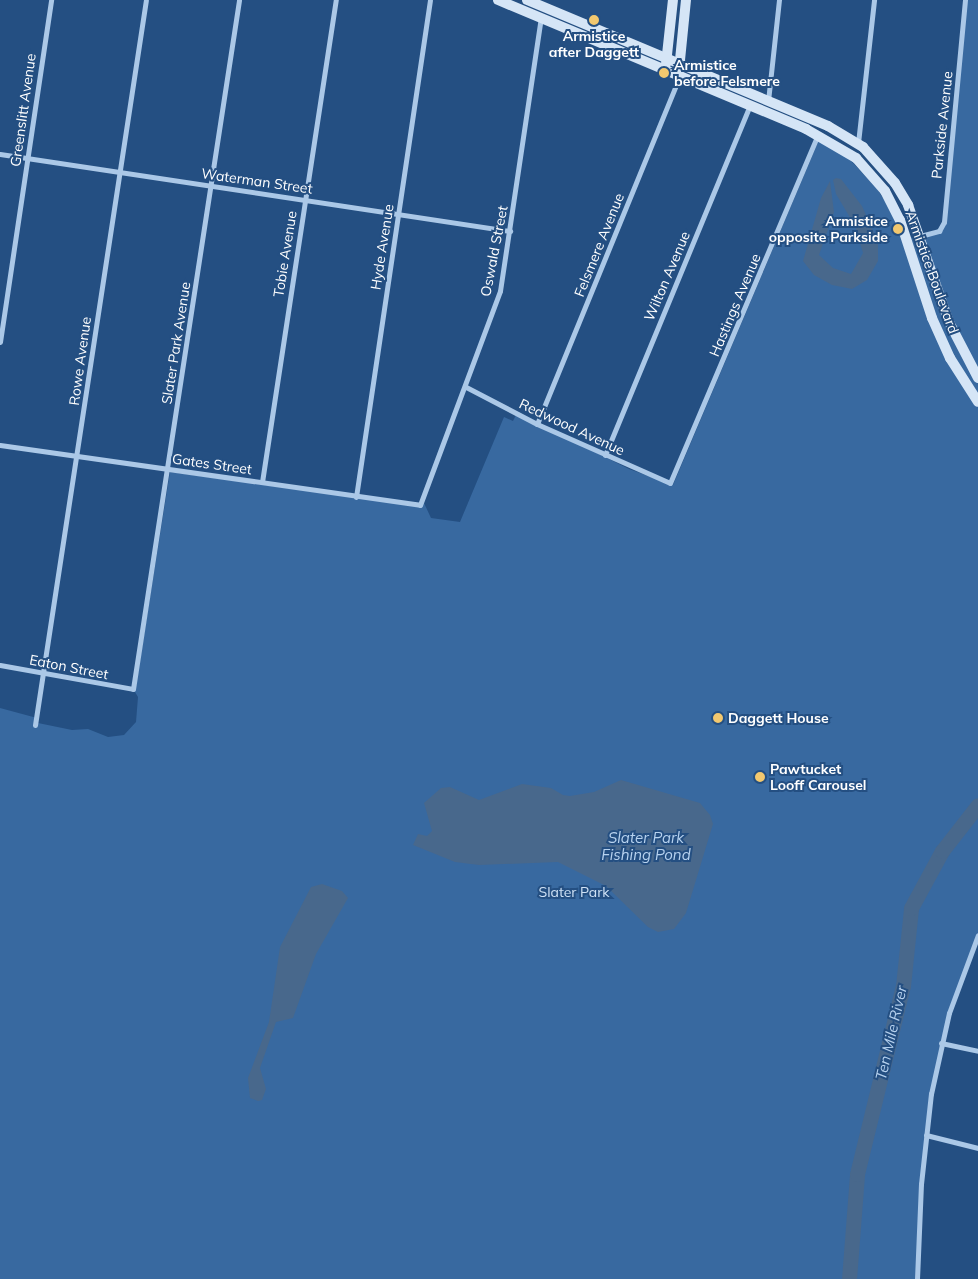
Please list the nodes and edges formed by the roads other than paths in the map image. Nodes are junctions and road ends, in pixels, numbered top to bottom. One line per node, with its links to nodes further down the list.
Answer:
1 (51, 0): 21 (street, Greenslitt Avenue)
2 (146, 0): 22 (street, Rowe Avenue)
3 (239, 0): 23 (street, Slater Park Avenue)
4 (336, 0): 24 (street, Tobie Avenue)
5 (430, 0): 25 (street, Hyde Avenue)
6 (498, 0): 13 (main road, Armistice Boulevard)
7 (527, 0): 14 (main road, Armistice Boulevard)
8 (673, 0): 14 (main road)
9 (686, 0): 15 (main road)
10 (779, 0): 16 (street)
11 (874, 0): 19 (street)
12 (966, 0): 27 (street, Parkside Avenue)
13 (541, 18): 14 (main road, Armistice Boulevard); 26 (street, Oswald Street)
14 (666, 64): 15 (main road, Armistice Boulevard)
15 (679, 69): 16 (main road, Armistice Boulevard); 17 (main road, Armistice Boulevard); 32 (street, Felsmere Avenue)
16 (768, 102): 19 (main road, Armistice Boulevard)
17 (749, 106): 18 (main road, Armistice Boulevard); 34 (street, Wilton Avenue)
18 (818, 135): 31 (main road, Armistice Boulevard); 38 (street, Hastings Avenue)
19 (858, 143): 27 (main road, Armistice Boulevard)
20 (0, 154): 21 (street, Waterman Street)
21 (28, 158): 22 (street, Waterman Street); 28 (street, Greenslitt Avenue)
22 (120, 171): 23 (street, Waterman Street); 35 (street, Rowe Avenue)
23 (211, 186): 24 (street, Waterman Street); 36 (street, Slater Park Avenue)
24 (305, 200): 25 (street, Waterman Street); 37 (street, Tobie Avenue)
25 (398, 214): 26 (street, Waterman Street); 39 (street, Hyde Avenue)
26 (510, 231): 30 (street, Oswald Street)
27 (920, 236): 29 (main road, Armistice Boulevard)
28 (0, 342)
29 (978, 378)
30 (466, 387): 32 (street, Redwood Avenue); 40 (street, Oswald Street)
31 (978, 402)
32 (537, 424): 34 (street, Redwood Avenue)
33 (0, 445): 35 (street, Gates Street)
34 (605, 454): 38 (street, Redwood Avenue)
35 (77, 455): 36 (street, Gates Street); 42 (street, Rowe Avenue)
36 (168, 469): 37 (street, Gates Street); 43 (street, Slater Park Avenue)
37 (262, 482): 39 (street, Gates Street)
38 (670, 483)
39 (356, 497): 40 (street, Gates Street)
40 (420, 505)
41 (0, 665): 42 (street, Eaton Street)
42 (44, 674): 43 (street, Eaton Street); 44 (street, Rowe Avenue)
43 (133, 690)
44 (35, 724)
45 (978, 935): 46 (street)
46 (941, 1043): 47 (street); 48 (street)
47 (978, 1051)
48 (926, 1135): 49 (street); 50 (street)
49 (978, 1148)
50 (916, 1279)

